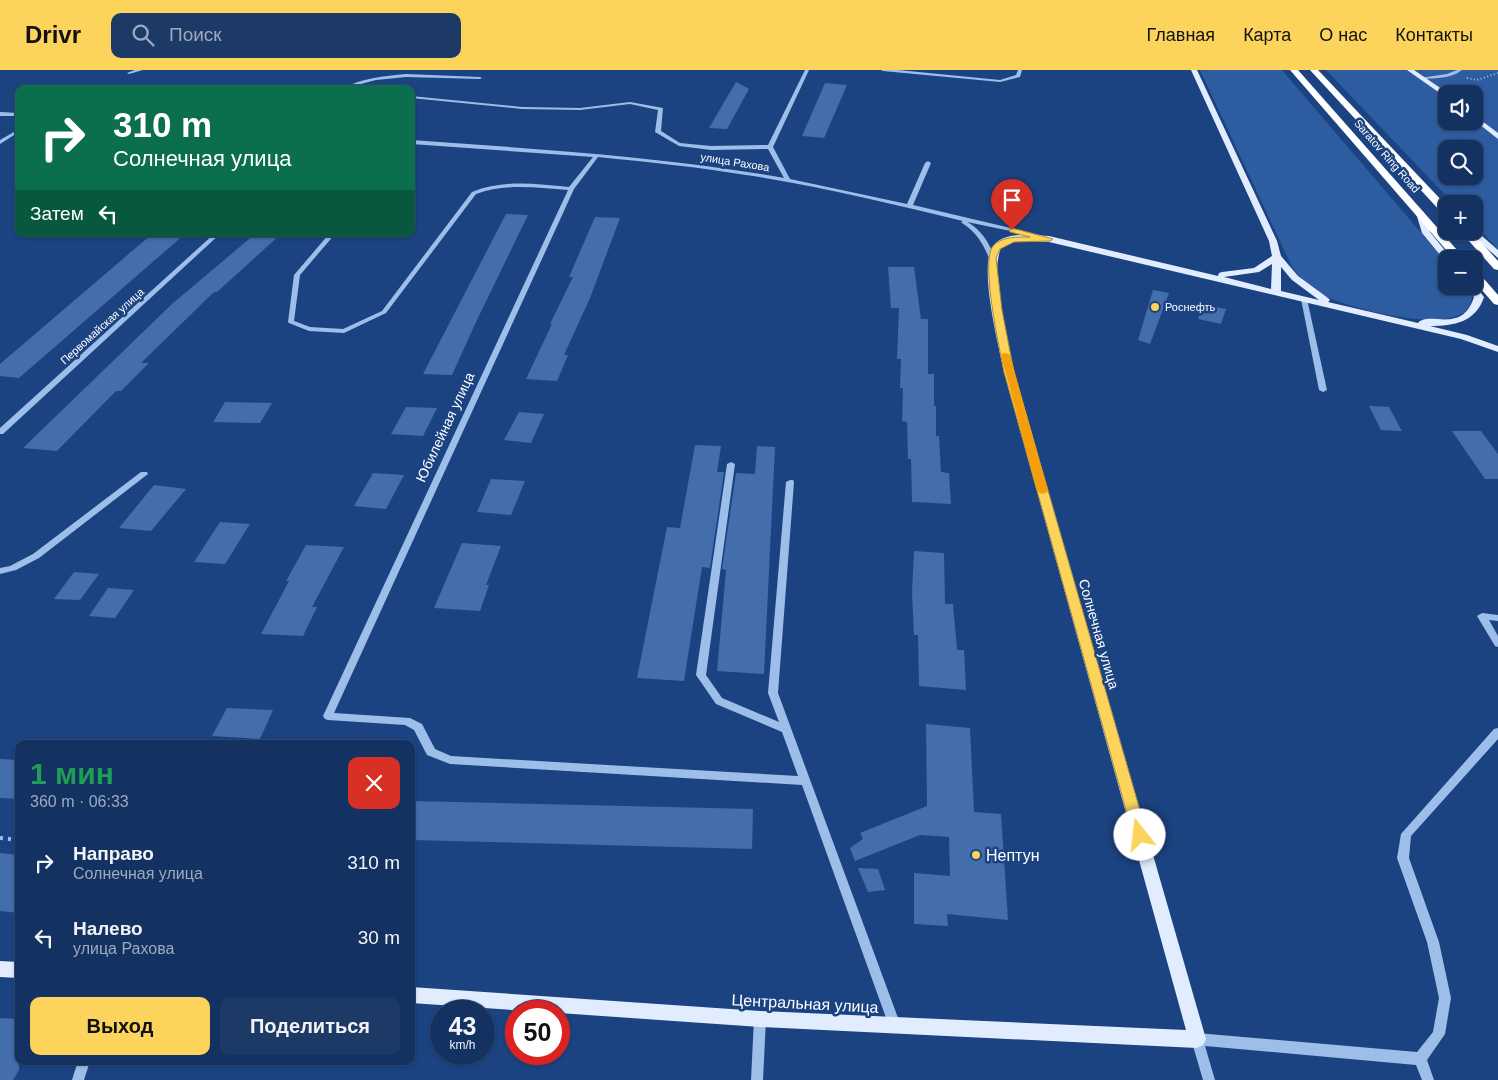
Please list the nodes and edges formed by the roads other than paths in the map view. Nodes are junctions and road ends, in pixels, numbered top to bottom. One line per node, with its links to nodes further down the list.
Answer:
1 (141, 70): 10 (street)
2 (807, 70): 23 (street)
3 (883, 70): 4 (street)
4 (1020, 70)
5 (1194, 70): 40 (main road)
6 (1294, 70): 30 (highway, Saratov Ring Road)
7 (1314, 70): 28 (highway, Saratov Ring Road)
8 (1410, 70): 12 (main road)
9 (1460, 70): 12 (street)
10 (129, 73)
11 (480, 78): 13 (street)
12 (1422, 78): 14 (main road)
13 (354, 85)
14 (1438, 89)
15 (415, 97): 23 (street)
16 (0, 114): 17 (street)
17 (15, 115)
18 (1483, 124): 20 (main road)
19 (15, 133): 21 (street)
20 (1498, 137)
21 (0, 142)
22 (415, 142): 24 (street, улица Рахова)
23 (770, 147): 26 (street)
24 (597, 155): 26 (street, улица Рахова); 27 (street, Юбилейная улица)
25 (928, 163): 29 (street)
26 (788, 180): 29 (street, улица Рахова)
27 (571, 189): 33 (street); 60 (street, Юбилейная улица)
28 (1438, 202)
29 (909, 207): 31 (street, улица Рахова)
30 (1420, 213): 37 (main road); 38 (highway, Saratov Ring Road)
31 (957, 218): 34 (street, улица Рахова); 41 (street)
32 (214, 237): 53 (street, Первомайская улица)
33 (329, 237)
34 (1050, 239): 41 (main road); 43 (main road)
35 (1473, 240): 42 (highway)
36 (1481, 240): 39 (main road)
37 (1441, 250)
38 (1452, 250)
39 (1498, 255)
40 (1277, 257): 43 (main road); 45 (main road); 49 (main road)
41 (992, 258): 69 (main road, Солнечная улица)
42 (1498, 267)
43 (1202, 274): 45 (main road)
44 (1483, 284): 48 (highway)
45 (1276, 292): 47 (main road)
46 (1478, 295): 50 (main road)
47 (1304, 299): 49 (main road); 52 (street)
48 (1498, 302)
49 (1343, 308): 50 (main road)
50 (1388, 319): 51 (main road)
51 (1498, 349)
52 (1323, 390)
53 (0, 432)
54 (731, 464): 61 (street)
55 (144, 474): 57 (street)
56 (790, 482): 61 (street)
57 (0, 571)
58 (1498, 618): 59 (street)
59 (1498, 644)
60 (328, 716): 63 (street)
61 (785, 729): 63 (street)
62 (1498, 732): 70 (street)
63 (804, 781): 68 (street)
64 (0, 969): 65 (main road)
65 (15, 970)
66 (415, 994): 67 (main road, Центральная улица)
67 (760, 1019): 68 (main road, Центральная улица); 73 (street)
68 (895, 1026): 69 (main road, Центральная улица)
69 (1197, 1038): 70 (street); 74 (street, Солнечная улица)
70 (1420, 1059): 75 (street)
71 (83, 1065): 72 (street)
72 (78, 1080)
73 (757, 1080)
74 (1209, 1080)
75 (1428, 1080)

